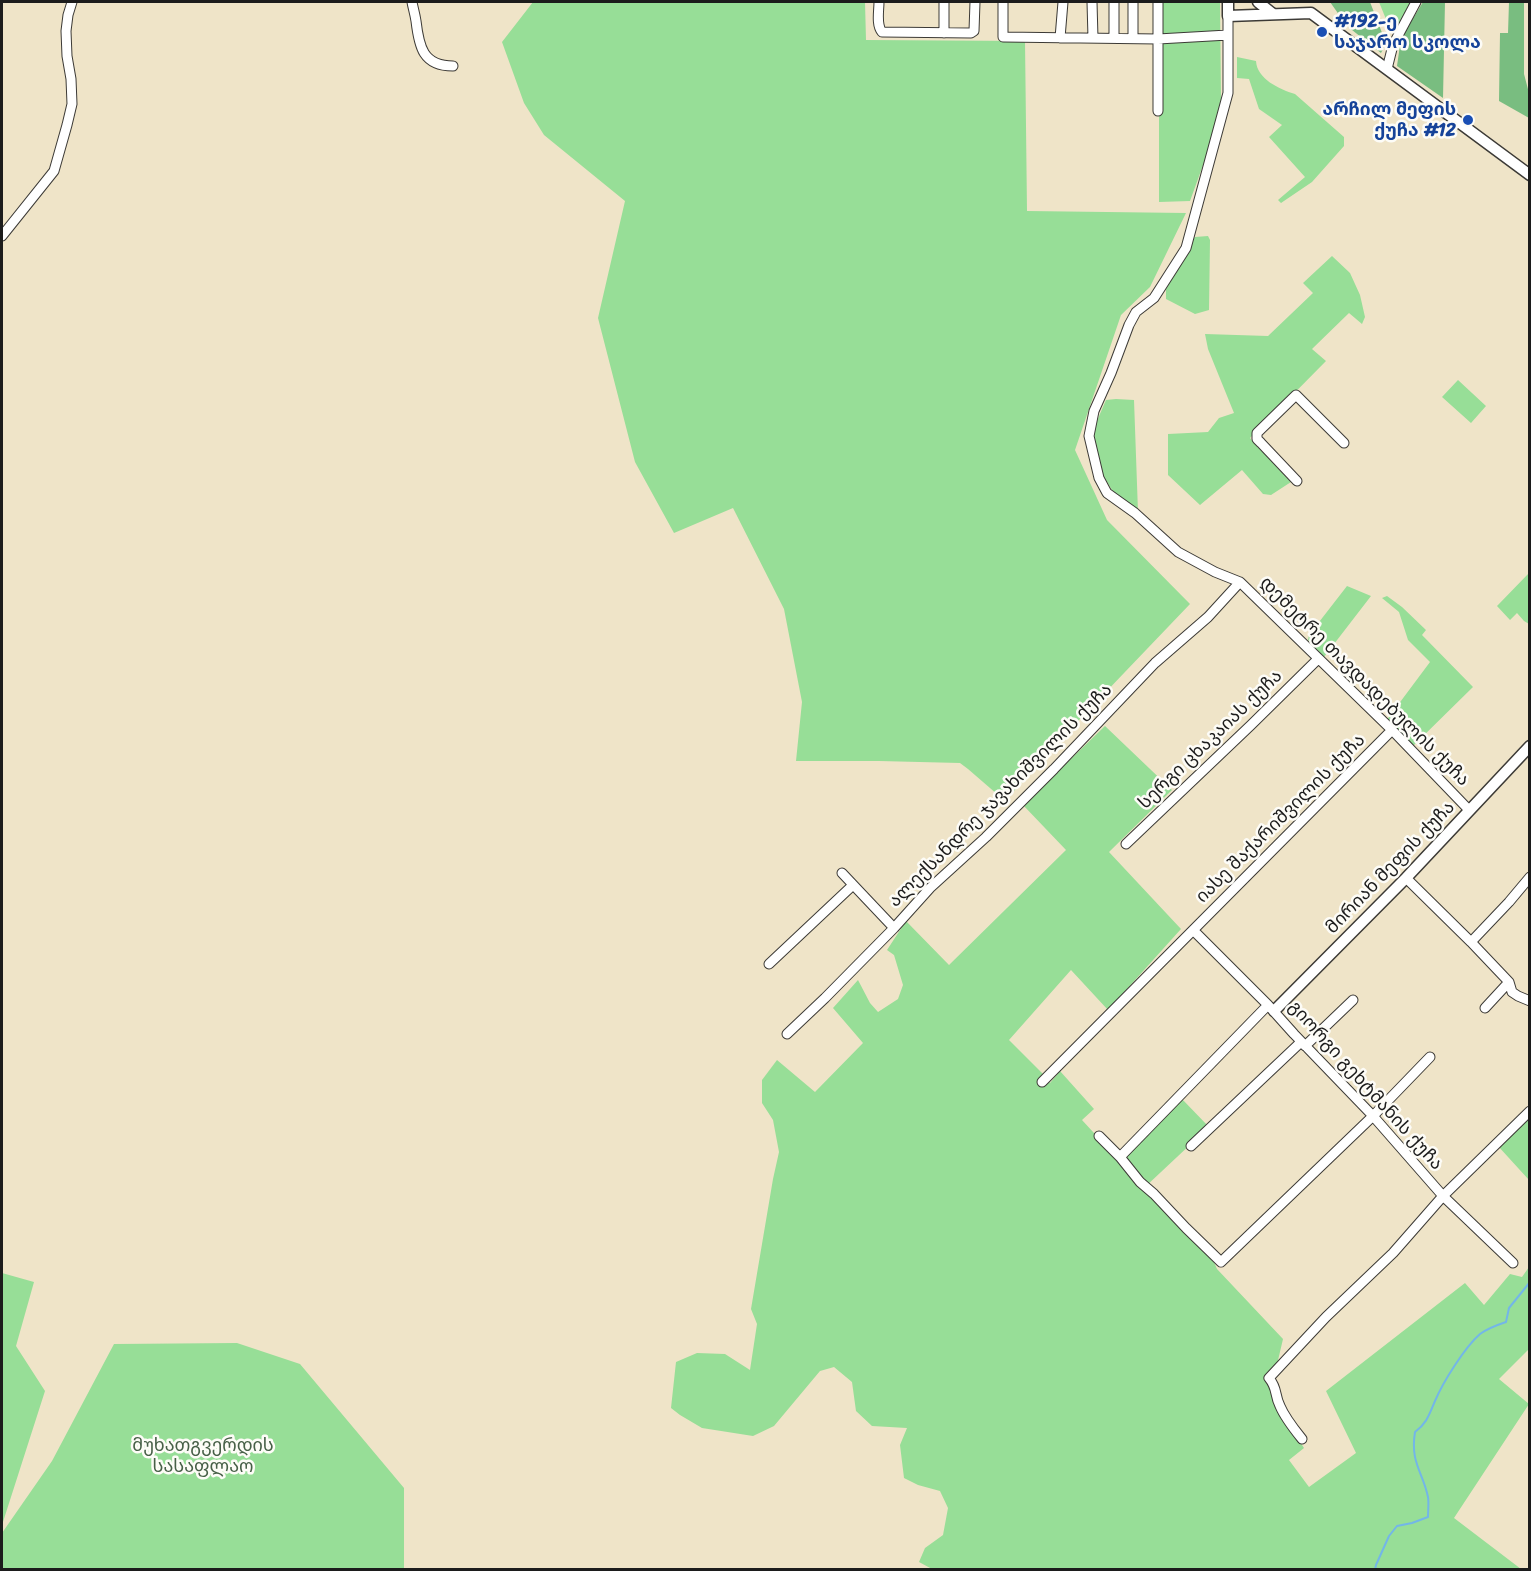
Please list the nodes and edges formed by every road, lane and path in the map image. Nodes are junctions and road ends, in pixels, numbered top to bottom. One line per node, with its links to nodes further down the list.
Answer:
1 (72, 2): 28 (street)
2 (412, 2): 24 (street)
3 (879, 2): 17 (street)
4 (944, 2): 17 (street)
5 (975, 2): 17 (street)
6 (1003, 2): 19 (street)
7 (1063, 2): 19 (street)
8 (1092, 2): 20 (street)
9 (1114, 2): 21 (street)
10 (1133, 2): 22 (street)
11 (1158, 2): 23 (street)
12 (1228, 2): 16 (street, დემეტრე თავდადებულის ქუჩა)
13 (1258, 2): 15 (street)
14 (1416, 2): 25 (street)
15 (1273, 15): 16 (street); 25 (street)
16 (1228, 16): 18 (street, დემეტრე თავდადებულის ქუჩა)
17 (944, 33)
18 (1228, 35): 23 (street); 31 (street, დემეტრე თავდადებულის ქუჩა)
19 (1060, 38): 20 (street)
20 (1093, 38): 21 (street)
21 (1114, 38): 22 (street)
22 (1133, 38): 23 (street)
23 (1158, 39): 26 (street)
24 (453, 66)
25 (1387, 69): 27 (street)
26 (1158, 111)
27 (1530, 175)
28 (2, 236)
29 (1344, 443): 30 (street)
30 (1297, 481)
31 (1240, 582): 32 (street, დემეტრე თავდადებულის ქუჩა); 41 (street, ალექსანდრე ჯავახიშვილის ქუჩა)
32 (1318, 659): 33 (street, დემეტრე თავდადებულის ქუჩა); 36 (street, სერგი ცხაკაიას ქუჩა)
33 (1392, 730): 35 (street, დემეტრე თავდადებულის ქუჩა); 42 (street, იასე შაქარიშვილის ქუჩა)
34 (1530, 746): 35 (street, მირიან მეფის ქუჩა)
35 (1469, 810): 39 (street, მირიან მეფის ქუჩა)
36 (1126, 844)
37 (842, 873): 40 (street)
38 (1530, 877): 43 (street)
39 (1406, 878): 43 (street); 48 (street, მირიან მეფის ქუჩა)
40 (853, 885): 41 (street); 44 (street)
41 (894, 928): 50 (street, ალექსანდრე ჯავახიშვილის ქუჩა)
42 (1193, 930): 48 (street, გიორგი გეხტმანის ქუჩა); 53 (street, იასე შაქარიშვილის ქუჩა)
43 (1471, 942): 45 (street)
44 (769, 964)
45 (1509, 982): 47 (street); 49 (street)
46 (1353, 1000): 51 (street)
47 (1530, 1001)
48 (1271, 1008): 51 (street, გიორგი გეხტმანის ქუჩა); 58 (street)
49 (1485, 1008)
50 (787, 1034)
51 (1303, 1044): 55 (street, გიორგი გეხტმანის ქუჩა); 57 (street)
52 (1430, 1057): 55 (street)
53 (1042, 1082)
54 (1530, 1112): 59 (street)
55 (1373, 1116): 58 (street); 59 (street, გიორგი გეხტმანის ქუჩა)
56 (1099, 1136): 58 (street)
57 (1191, 1146)
58 (1120, 1157)
59 (1443, 1196): 60 (street, გიორგი გეხტმანის ქუჩა); 61 (street)
60 (1513, 1263)
61 (1302, 1439)

